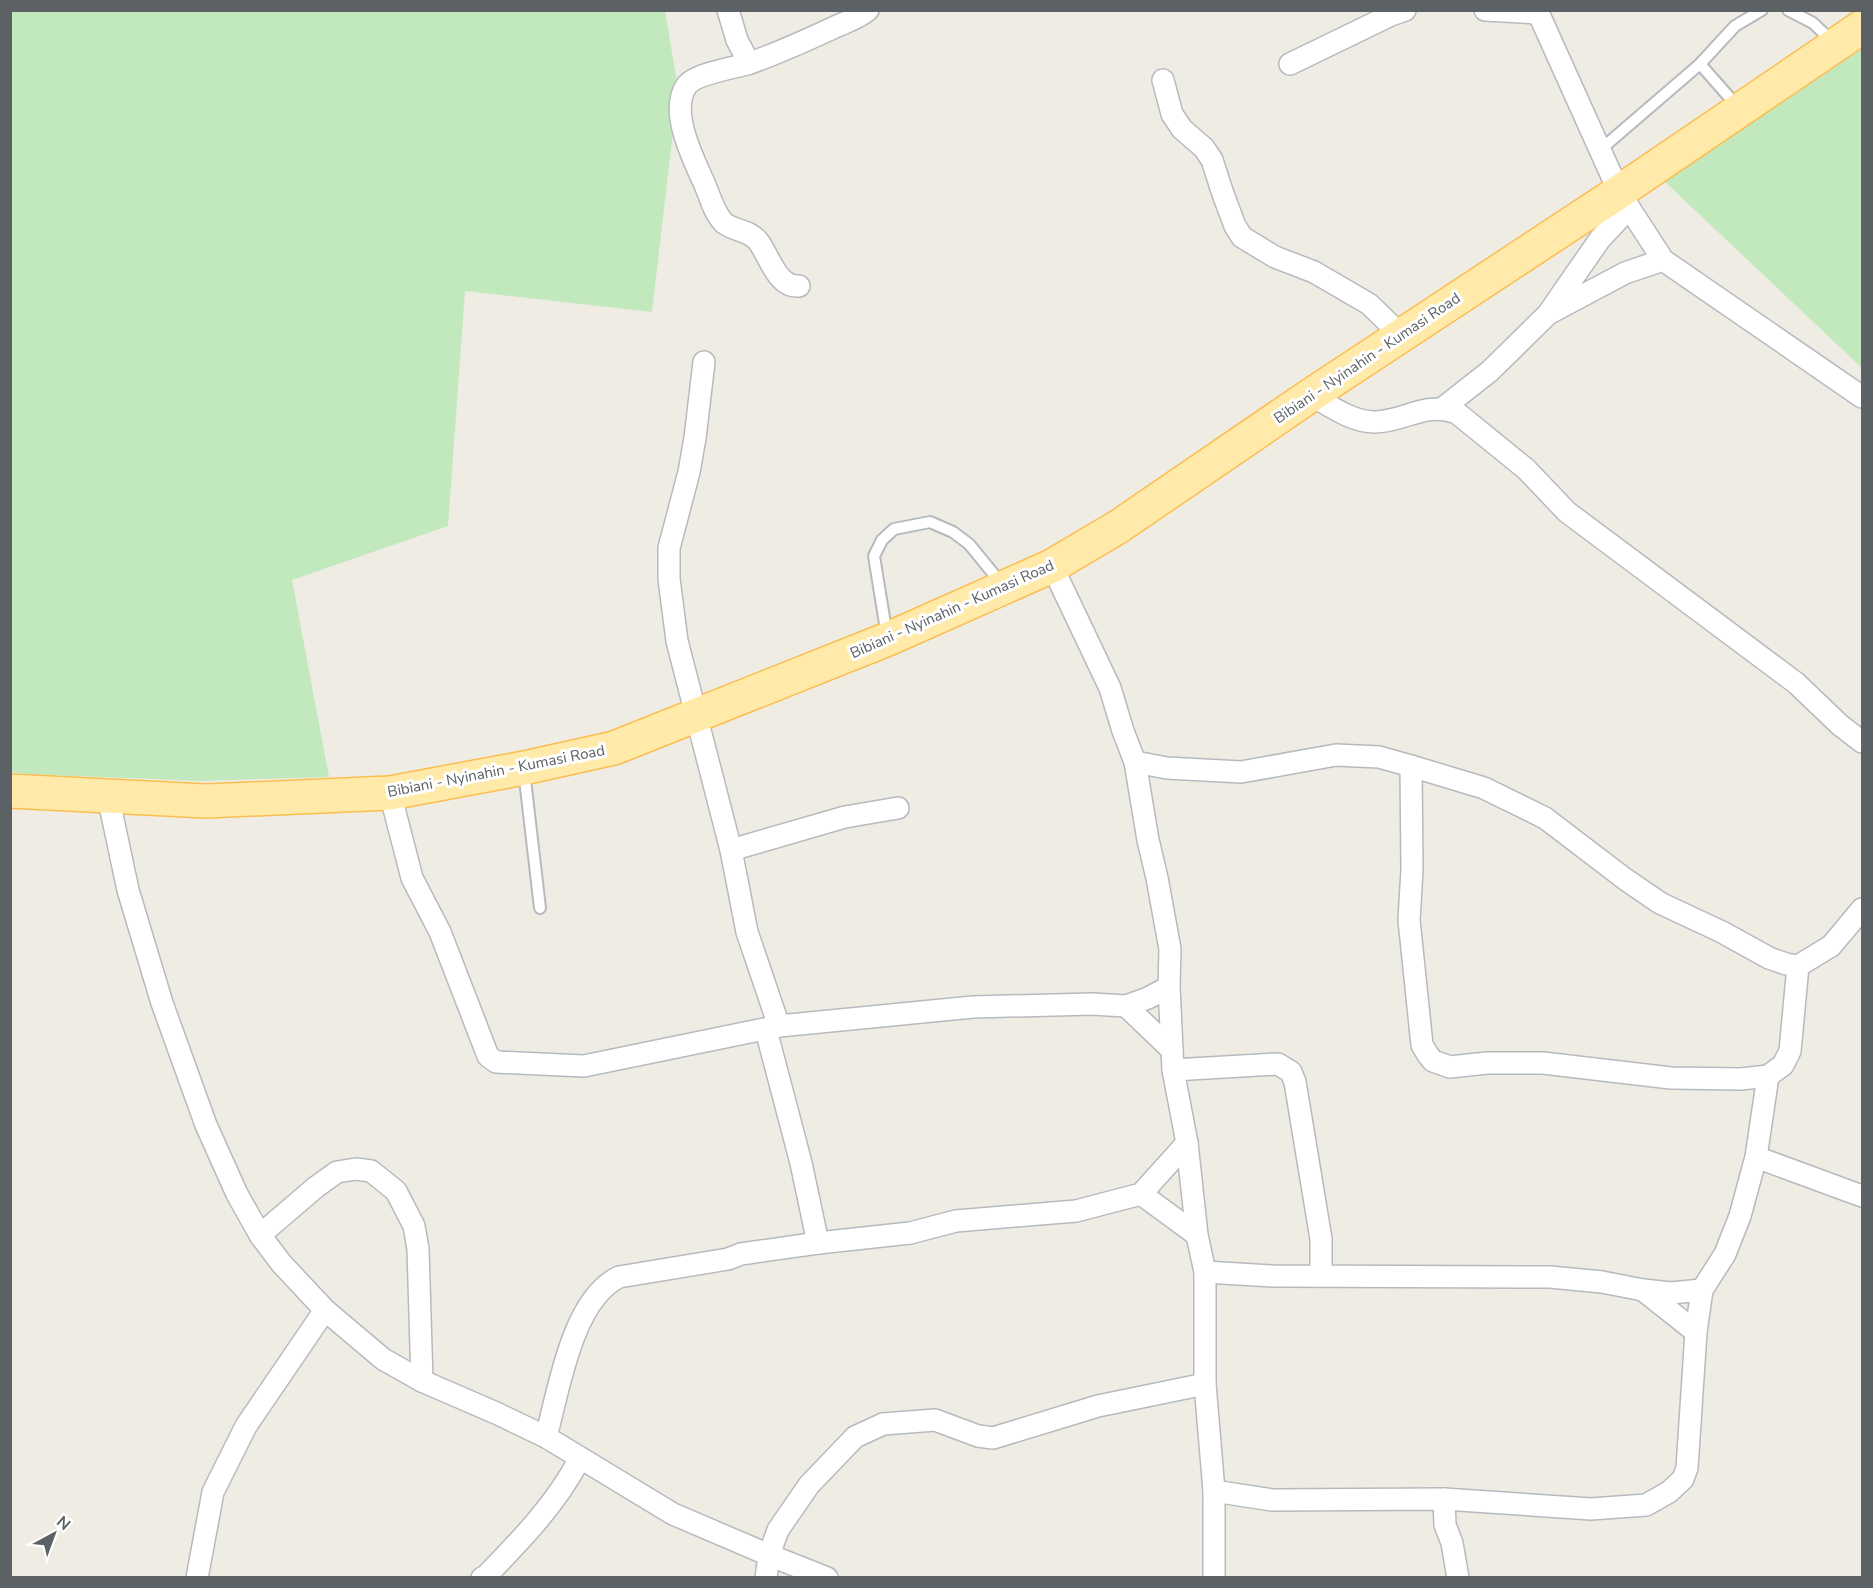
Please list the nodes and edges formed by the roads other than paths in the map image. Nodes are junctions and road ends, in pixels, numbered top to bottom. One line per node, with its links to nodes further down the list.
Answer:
1 (728, 10): 10 (street)
2 (868, 10): 10 (street)
3 (1405, 10): 11 (street)
4 (1485, 10): 7 (street)
5 (1762, 10): 12 (lane)
6 (1788, 10): 9 (lane)
7 (1538, 12): 15 (street)
8 (1863, 27): 9 (main road, Bibiani - Nyinahin - Kumasi Road)
9 (1835, 44): 14 (main road, Bibiani - Nyinahin - Kumasi Road)
10 (749, 63): 18 (street)
11 (1290, 64)
12 (1700, 64): 14 (lane); 15 (lane)
13 (1163, 80): 20 (street)
14 (1740, 109): 16 (main road, Bibiani - Nyinahin - Kumasi Road)
15 (1600, 150): 16 (street)
16 (1624, 200): 17 (street); 19 (street); 20 (main road, Bibiani - Nyinahin - Kumasi Road)
17 (1663, 260): 19 (street); 23 (street)
18 (799, 286)
19 (1548, 314): 24 (street)
20 (1401, 335): 22 (main road, Bibiani - Nyinahin - Kumasi Road)
21 (704, 362): 28 (street)
22 (1311, 395): 24 (street); 25 (main road, Bibiani - Nyinahin - Kumasi Road)
23 (1863, 397)
24 (1443, 408): 29 (street)
25 (1052, 566): 26 (main road, Bibiani - Nyinahin - Kumasi Road); 30 (street)
26 (1006, 588): 27 (main road, Bibiani - Nyinahin - Kumasi Road); 27 (lane)
27 (888, 639): 28 (main road, Bibiani - Nyinahin - Kumasi Road)
28 (695, 716): 32 (main road, Bibiani - Nyinahin - Kumasi Road); 37 (street)
29 (1863, 741)
30 (1135, 762): 31 (street); 41 (street)
31 (1412, 765): 40 (street); 45 (street)
32 (524, 768): 34 (main road, Bibiani - Nyinahin - Kumasi Road); 38 (lane)
33 (10, 791): 35 (main road, Bibiani - Nyinahin - Kumasi Road)
34 (390, 793): 35 (main road, Bibiani - Nyinahin - Kumasi Road); 43 (street)
35 (108, 796): 50 (street)
36 (898, 808): 37 (street)
37 (731, 850): 43 (street)
38 (540, 908)
39 (1863, 909): 40 (street)
40 (1798, 966): 45 (street)
41 (1169, 987): 42 (street); 44 (street)
42 (1126, 1006): 43 (street); 44 (street)
43 (772, 1028): 52 (street)
44 (1172, 1060): 46 (street); 54 (street)
45 (1768, 1076): 47 (street)
46 (1187, 1143): 48 (street); 51 (street)
47 (1756, 1157): 49 (street); 56 (street)
48 (1141, 1194): 51 (street); 52 (street)
49 (1863, 1196)
50 (260, 1235): 57 (street); 59 (street)
51 (1197, 1235): 53 (street)
52 (818, 1243): 61 (street)
53 (1205, 1272): 54 (street); 60 (street)
54 (1321, 1276): 55 (street)
55 (1642, 1290): 56 (street); 58 (street)
56 (1701, 1290): 58 (street)
57 (325, 1310): 59 (street); 66 (street)
58 (1696, 1332): 64 (street)
59 (422, 1381): 61 (street)
60 (1205, 1384): 63 (street); 65 (street)
61 (546, 1437): 62 (street)
62 (580, 1458): 65 (street); 67 (street)
63 (1214, 1491): 64 (street); 70 (street)
64 (1444, 1498): 71 (street)
65 (769, 1556): 68 (street); 69 (street)
66 (197, 1578)
67 (482, 1578)
68 (766, 1578)
69 (827, 1578)
70 (1214, 1578)
71 (1458, 1578)

